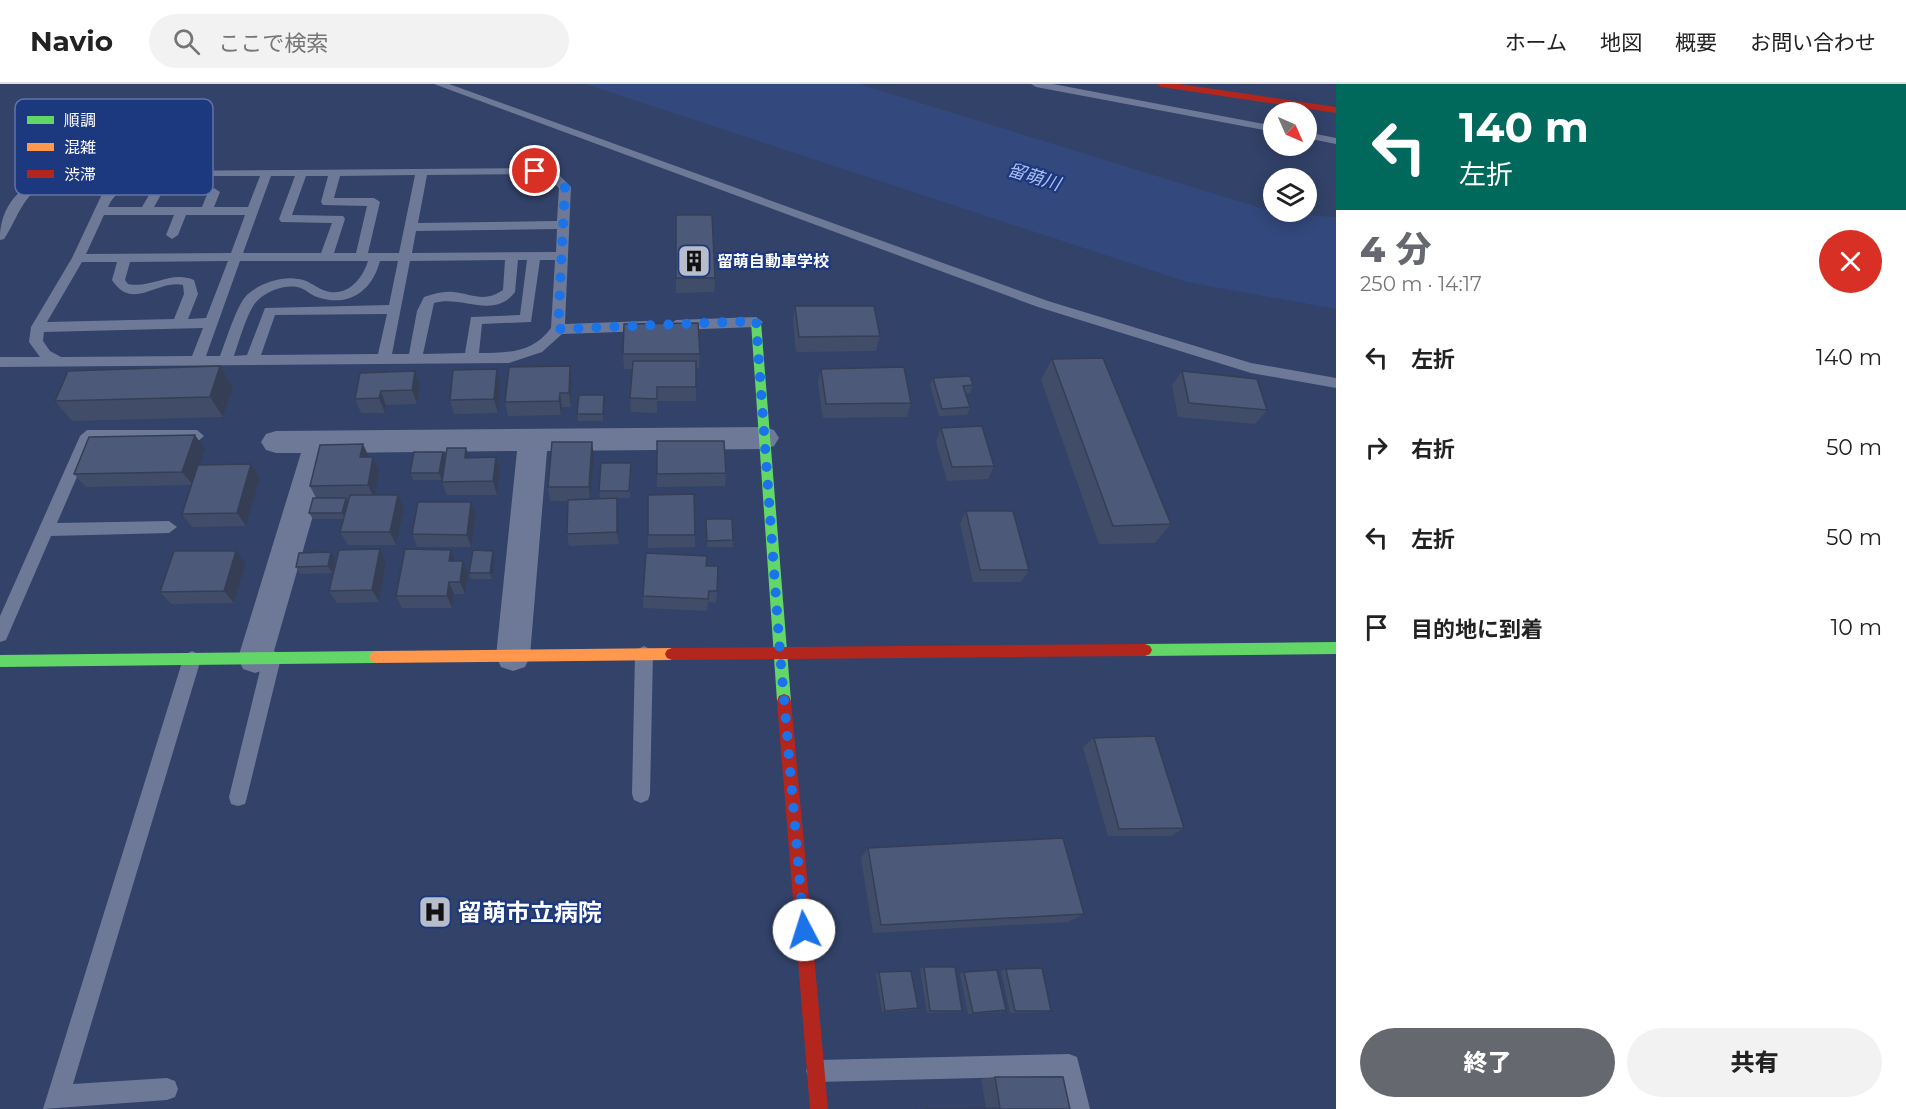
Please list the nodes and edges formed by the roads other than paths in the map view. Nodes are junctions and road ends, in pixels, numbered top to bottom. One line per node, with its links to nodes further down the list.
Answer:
1 (439, 84): 49 (lane)
2 (1036, 84): 5 (lane)
3 (1161, 84): 4 (main road)
4 (1336, 110)
5 (1263, 127)
6 (1317, 137): 7 (lane)
7 (1336, 141)
8 (335, 171): 9 (lane); 12 (lane); 32 (lane)
9 (422, 171): 22 (lane); 23 (lane)
10 (213, 172): 11 (lane)
11 (267, 172): 12 (lane); 20 (lane)
12 (302, 172): 31 (lane)
13 (25, 195): 25 (lane)
14 (108, 195): 17 (lane)
15 (155, 195): 21 (lane)
16 (212, 195): 19 (lane)
17 (100, 211): 21 (lane); 33 (lane)
18 (182, 211): 19 (lane); 21 (lane); 24 (lane)
19 (206, 211): 20 (lane)
20 (252, 211): 34 (lane)
21 (146, 212)
22 (563, 225): 23 (lane); 29 (lane)
23 (411, 227): 26 (lane)
24 (172, 235)
25 (0, 236)
26 (405, 256): 27 (lane); 32 (lane); 35 (lane)
27 (512, 256): 28 (lane); 41 (lane)
28 (534, 256): 29 (lane); 42 (lane)
29 (561, 256): 40 (lane)
30 (125, 257): 33 (lane); 34 (lane); 38 (lane)
31 (326, 257): 32 (lane); 34 (lane)
32 (368, 257): 48 (lane)
33 (78, 258): 39 (lane)
34 (236, 258): 37 (lane)
35 (395, 309): 43 (lane); 44 (lane)
36 (756, 321): 40 (lane); 51 (main road)
37 (211, 323): 38 (lane); 47 (lane)
38 (179, 324): 39 (lane)
39 (38, 327): 46 (lane)
40 (558, 329): 42 (lane)
41 (415, 359): 42 (lane); 43 (lane)
42 (471, 359)
43 (384, 360): 44 (lane)
44 (252, 361): 48 (lane)
45 (0, 362): 46 (lane)
46 (59, 362): 47 (lane)
47 (197, 362): 48 (lane)
48 (224, 362)
49 (1336, 383)
50 (197, 436): 56 (lane)
51 (764, 438): 52 (street); 59 (main road)
52 (533, 440): 53 (street); 61 (street)
53 (319, 441): 54 (street); 62 (street)
54 (276, 442)
55 (169, 527): 56 (lane)
56 (46, 530): 57 (lane)
57 (0, 635)
58 (1336, 648): 59 (main road)
59 (780, 653): 60 (main road); 67 (main road)
60 (644, 654): 61 (main road); 65 (lane)
61 (513, 656): 62 (main road)
62 (263, 658): 63 (main road); 66 (lane)
63 (192, 659): 64 (main road); 69 (lane)
64 (0, 661)
65 (641, 794)
66 (238, 797)
67 (816, 1071): 70 (main road); 71 (lane)
68 (167, 1089): 69 (lane)
69 (56, 1103)
70 (819, 1109)
71 (1079, 1109)

